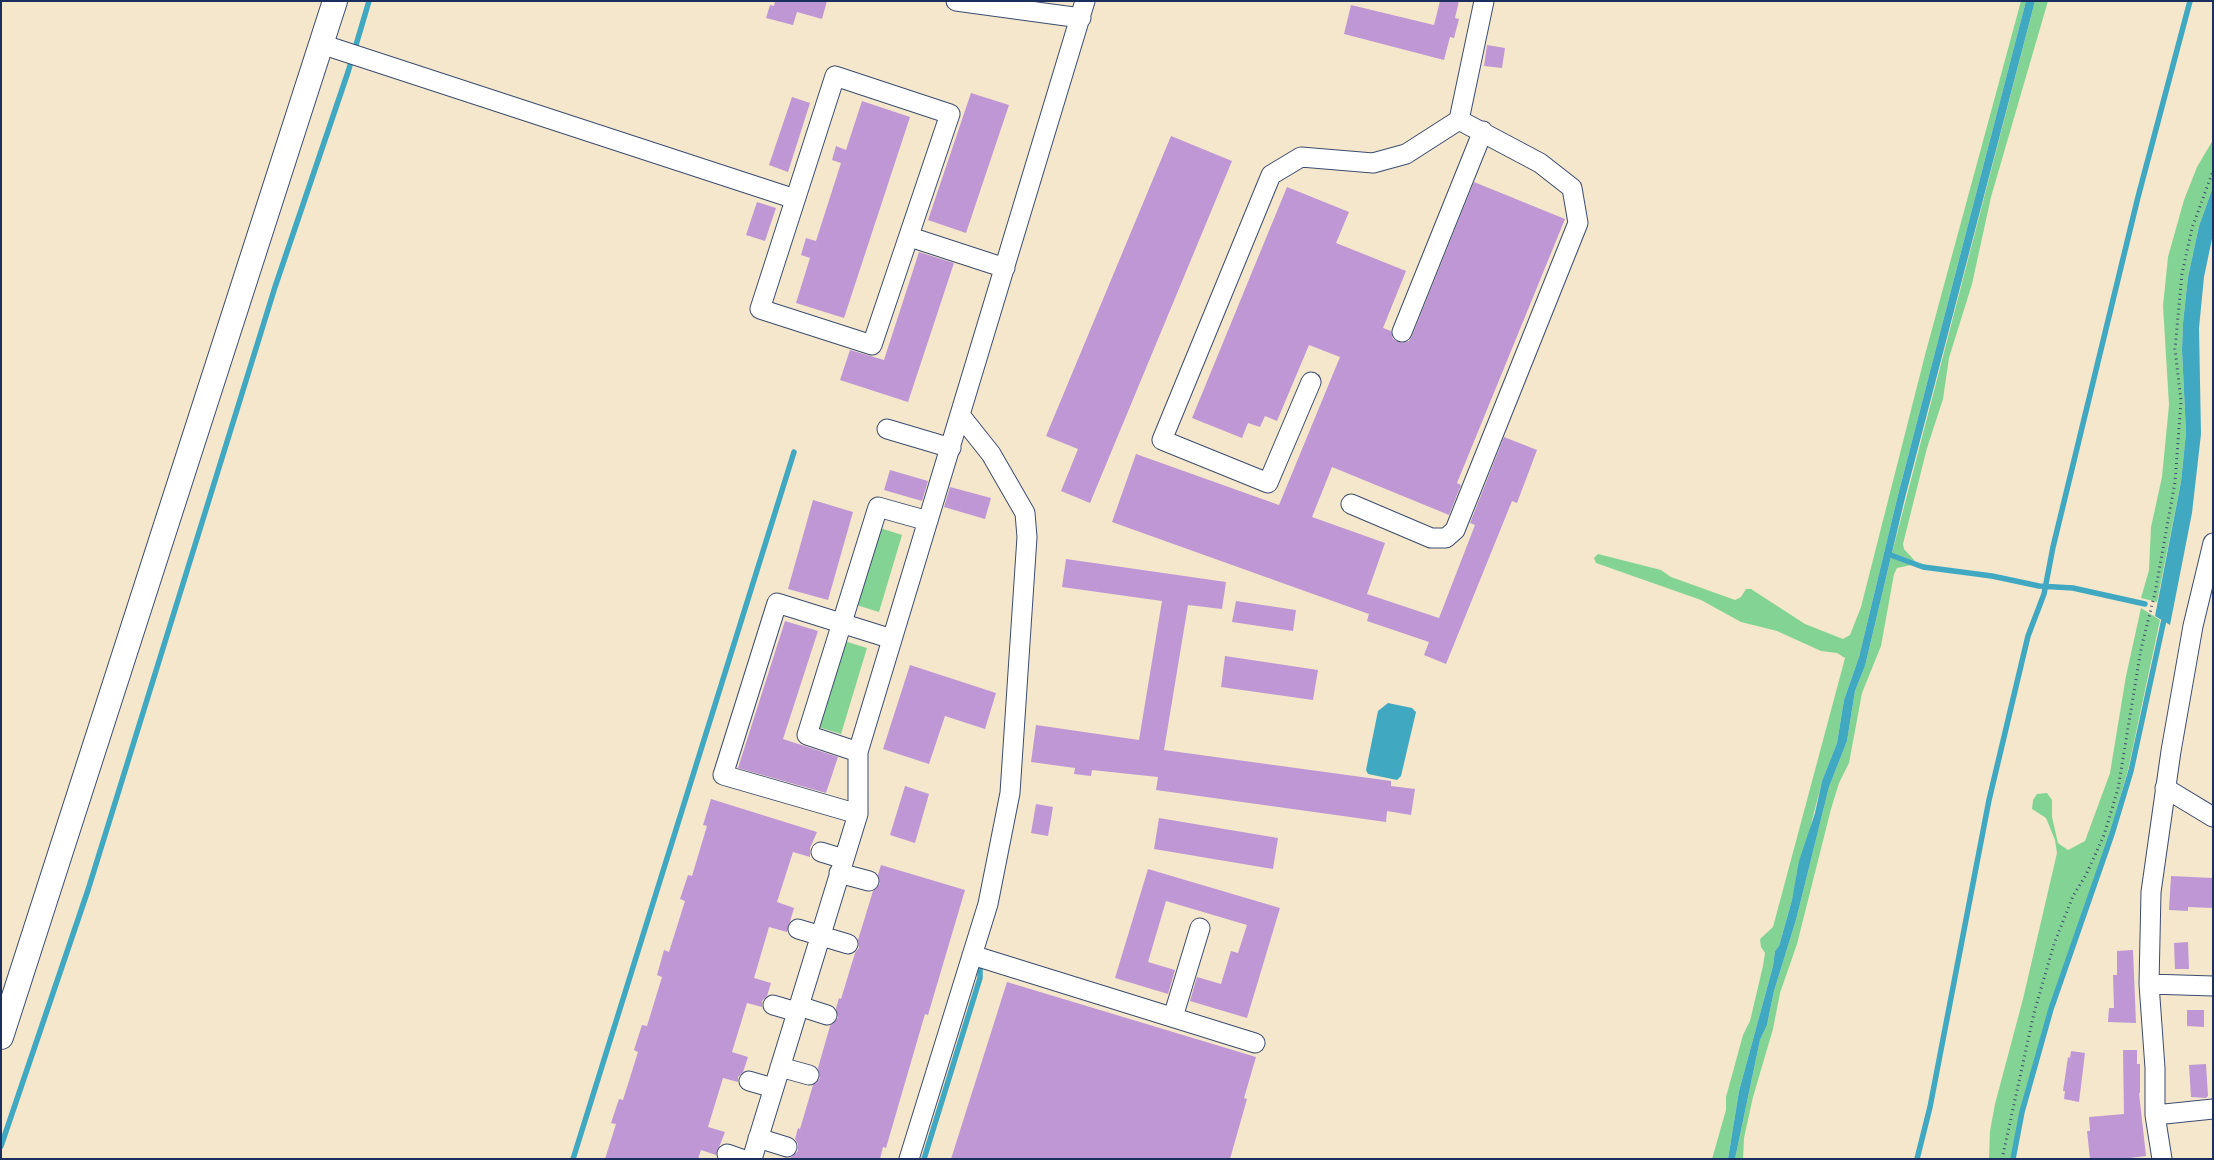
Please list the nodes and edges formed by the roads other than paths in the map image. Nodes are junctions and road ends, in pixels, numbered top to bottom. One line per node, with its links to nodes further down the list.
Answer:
1 (335, 1): 6 (main road)
2 (956, 1): 4 (street)
3 (1484, 1): 7 (street)
4 (1042, 7): 5 (street)
5 (1083, 10): 11 (street)
6 (321, 44): 9 (street); 36 (main road)
7 (1459, 120): 8 (street); 13 (street)
8 (1483, 131): 12 (street); 17 (street)
9 (796, 199): 10 (street); 10 (street)
10 (910, 237): 11 (street)
11 (1005, 268): 14 (street)
12 (1402, 332)
13 (1311, 382)
14 (960, 415): 16 (street); 33 (street)
15 (887, 429): 16 (street)
16 (951, 448): 18 (street)
17 (1351, 504)
18 (928, 521): 20 (street); 21 (street)
19 (2213, 543): 23 (street)
20 (842, 624): 21 (street); 22 (street); 24 (street)
21 (892, 639): 22 (street)
22 (858, 752): 24 (street)
23 (2165, 788): 25 (street); 34 (street)
24 (858, 814): 27 (street)
25 (2213, 817)
26 (821, 852): 27 (street)
27 (842, 866): 28 (street); 31 (street)
28 (869, 881)
29 (1200, 928): 40 (street)
30 (798, 929): 31 (street)
31 (820, 936): 32 (street); 38 (street)
32 (848, 944)
33 (972, 955): 40 (street); 52 (street)
34 (2149, 984): 35 (street); 48 (street)
35 (2213, 986)
36 (7, 1004): 41 (main road)
37 (774, 1005): 38 (street)
38 (798, 1009): 39 (street); 43 (street)
39 (827, 1015)
40 (1173, 1017): 42 (street)
41 (1, 1037)
42 (1255, 1043)
43 (780, 1067): 44 (street); 46 (street)
44 (808, 1076)
45 (749, 1080): 46 (street)
46 (773, 1088): 49 (street)
47 (2213, 1109): 48 (street)
48 (2155, 1115): 53 (street)
49 (758, 1138): 50 (street); 51 (street)
50 (787, 1147)
51 (752, 1159)
52 (908, 1159)
53 (2162, 1159)

